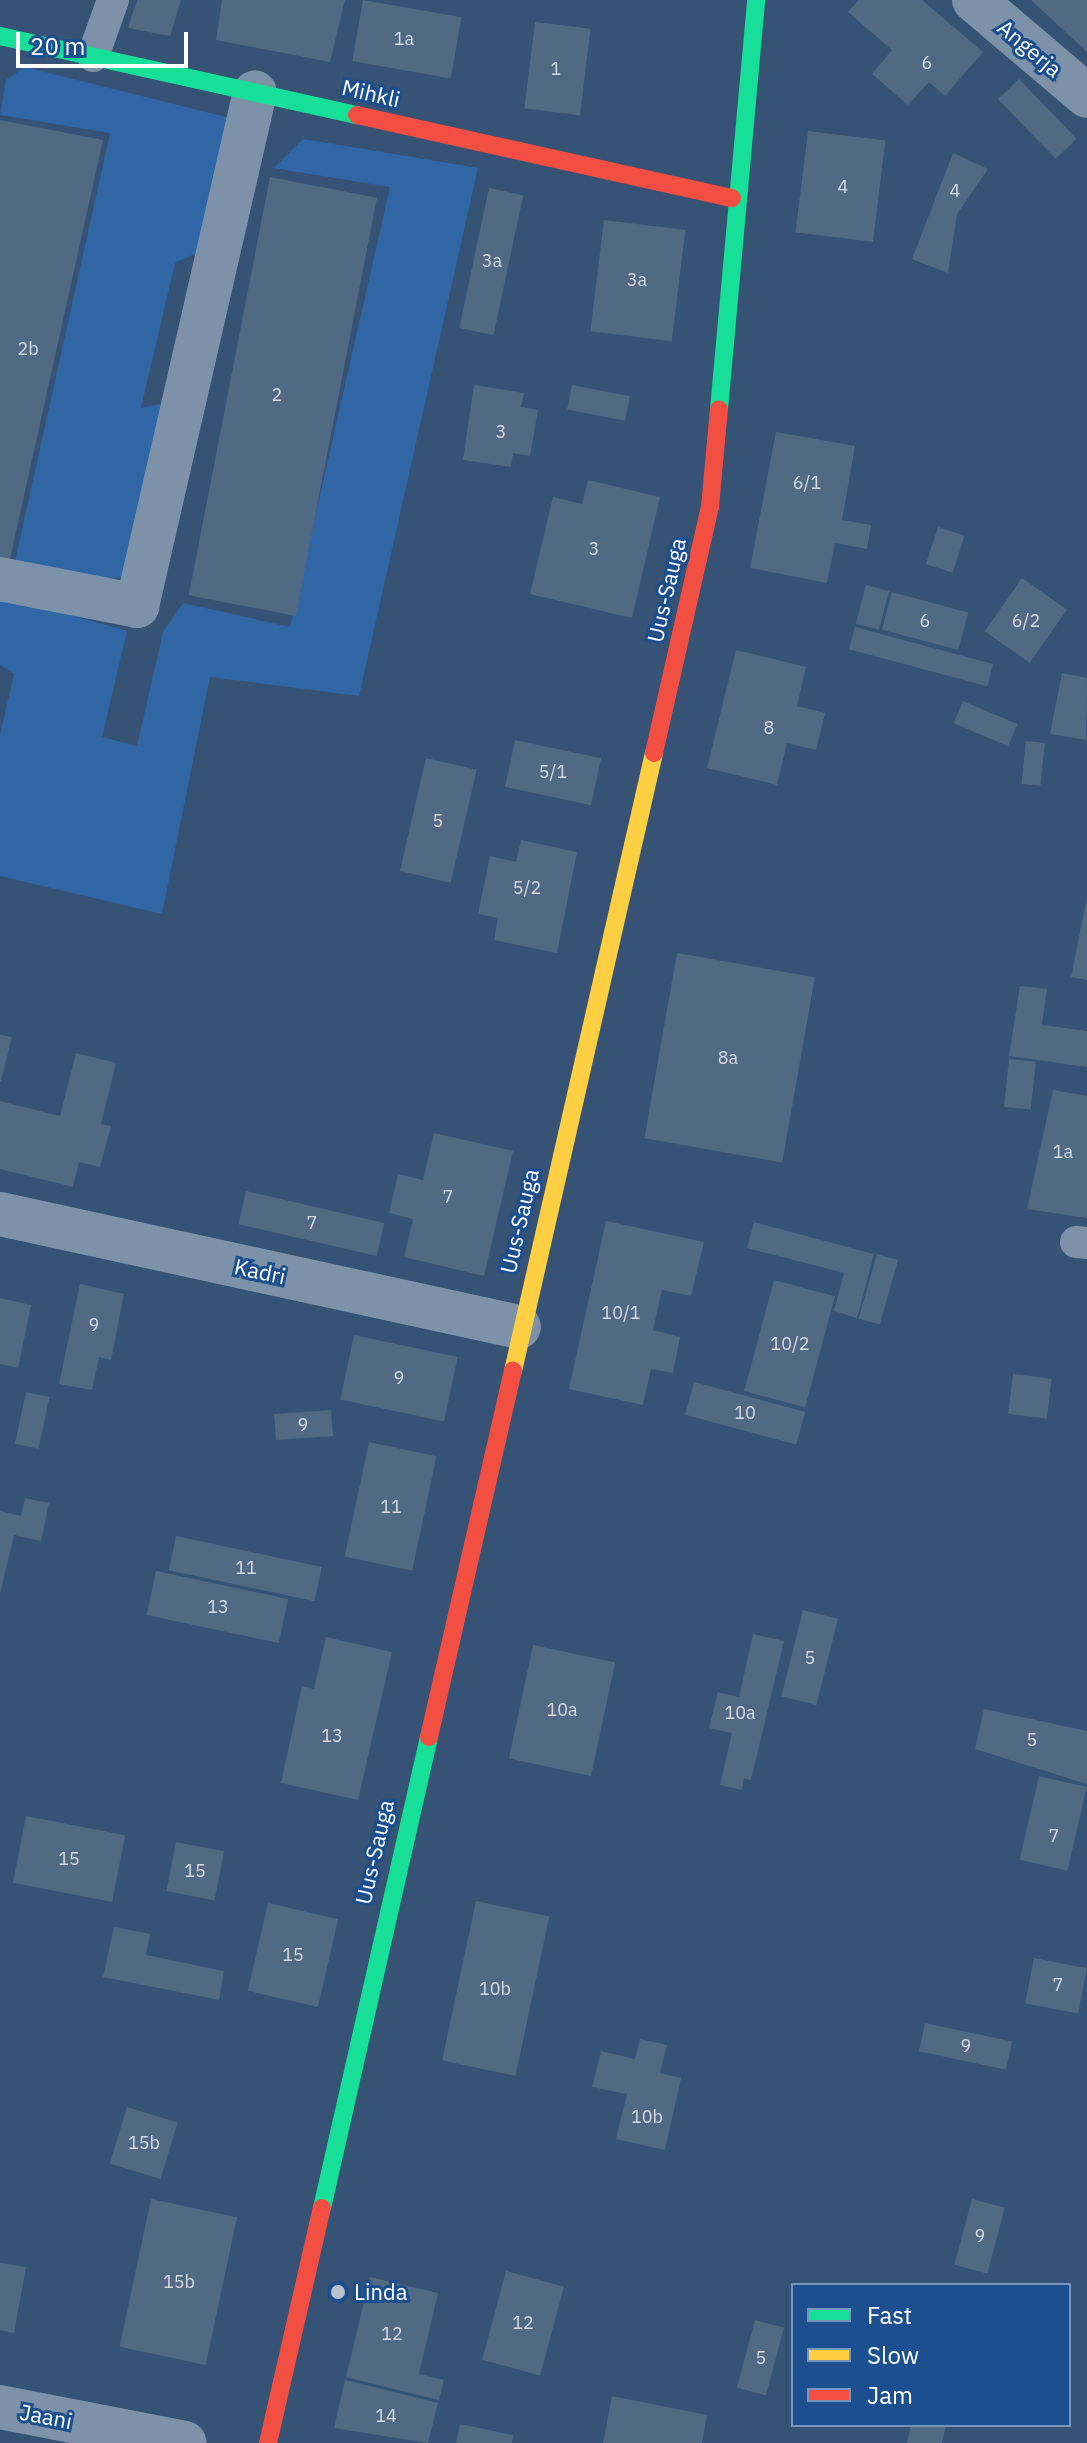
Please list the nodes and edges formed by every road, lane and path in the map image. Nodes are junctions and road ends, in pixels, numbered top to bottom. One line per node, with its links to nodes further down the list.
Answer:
1 (113, 0): 5 (lane)
2 (756, 0): 8 (street, Uus-Sauga)
3 (974, 0): 7 (street, Angerja)
4 (1, 38): 5 (street, Mihkli)
5 (93, 56): 6 (street, Mihkli)
6 (255, 92): 8 (street, Mihkli); 9 (street)
7 (1087, 96)
8 (732, 198): 11 (street, Uus-Sauga)
9 (0, 579)
10 (0, 1214): 11 (street, Kadri)
11 (519, 1327): 14 (street, Uus-Sauga)
12 (0, 2407): 13 (street, Jaani)
13 (185, 2443)
14 (268, 2443)

